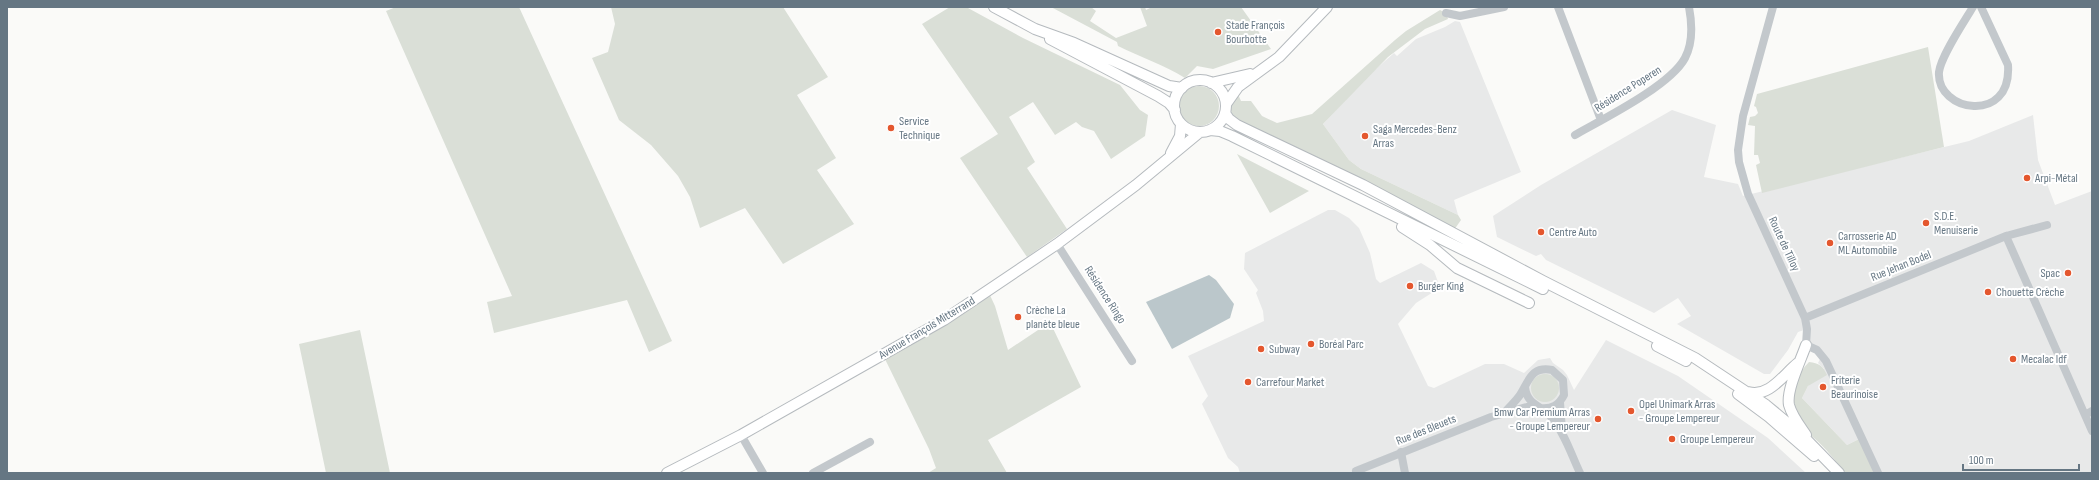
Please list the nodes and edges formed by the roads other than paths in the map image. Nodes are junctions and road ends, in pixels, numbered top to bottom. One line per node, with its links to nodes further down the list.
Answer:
1 (994, 7): 10 (main road)
2 (1327, 7): 11 (main road)
3 (1504, 7): 9 (street)
4 (1558, 7): 16 (street)
5 (1689, 7): 16 (street, Résidence Poperen)
6 (1773, 7): 26 (street, Route de Tilloy)
7 (1973, 7): 8 (street)
8 (1981, 7)
9 (1446, 14)
10 (1035, 29): 13 (main road); 15 (main road)
11 (1256, 73): 12 (main road); 14 (main road)
12 (1211, 83): 13 (main road); 14 (main road)
13 (1182, 88): 15 (main road)
14 (1225, 109): 18 (main road); 31 (main road)
15 (1175, 110): 17 (main road)
16 (1601, 120): 19 (street, Résidence Poperen)
17 (1181, 124): 18 (main road); 20 (main road)
18 (1205, 131): 20 (main road, Avenue François Mitterrand); 21 (main road)
19 (1575, 135)
20 (1169, 157): 24 (main road, Avenue François Mitterrand)
21 (1360, 200): 25 (main road); 48 (main road)
22 (2047, 225): 23 (street, Rue Jehan Bodel)
23 (2006, 236): 26 (street, Rue Jehan Bodel); 35 (street)
24 (1057, 244): 28 (street, Résidence Ringo); 38 (main road, Avenue François Mitterrand)
25 (1529, 303)
26 (1805, 318): 27 (street, Route de Tilloy)
27 (1806, 346): 29 (main road); 50 (street)
28 (1132, 360)
29 (1798, 363): 31 (main road); 40 (main road)
30 (1525, 387): 32 (street); 33 (street); 34 (street)
31 (1746, 391): 40 (main road)
32 (1560, 402): 33 (street); 36 (street)
33 (1537, 407): 34 (street, Rue des Bleuets); 36 (street)
34 (1505, 412): 41 (street, Rue des Bleuets)
35 (2089, 413): 37 (street)
36 (1562, 431): 47 (street)
37 (2092, 431)
38 (741, 435): 43 (main road, Avenue François Mitterrand); 44 (street)
39 (870, 442): 45 (street)
40 (1812, 445): 49 (main road)
41 (1401, 452): 42 (street, Rue des Bleuets); 46 (street)
42 (1356, 471)
43 (667, 473)
44 (763, 473)
45 (813, 473)
46 (1405, 473)
47 (1580, 473)
48 (1831, 473)
49 (1839, 473)
50 (1878, 473)

